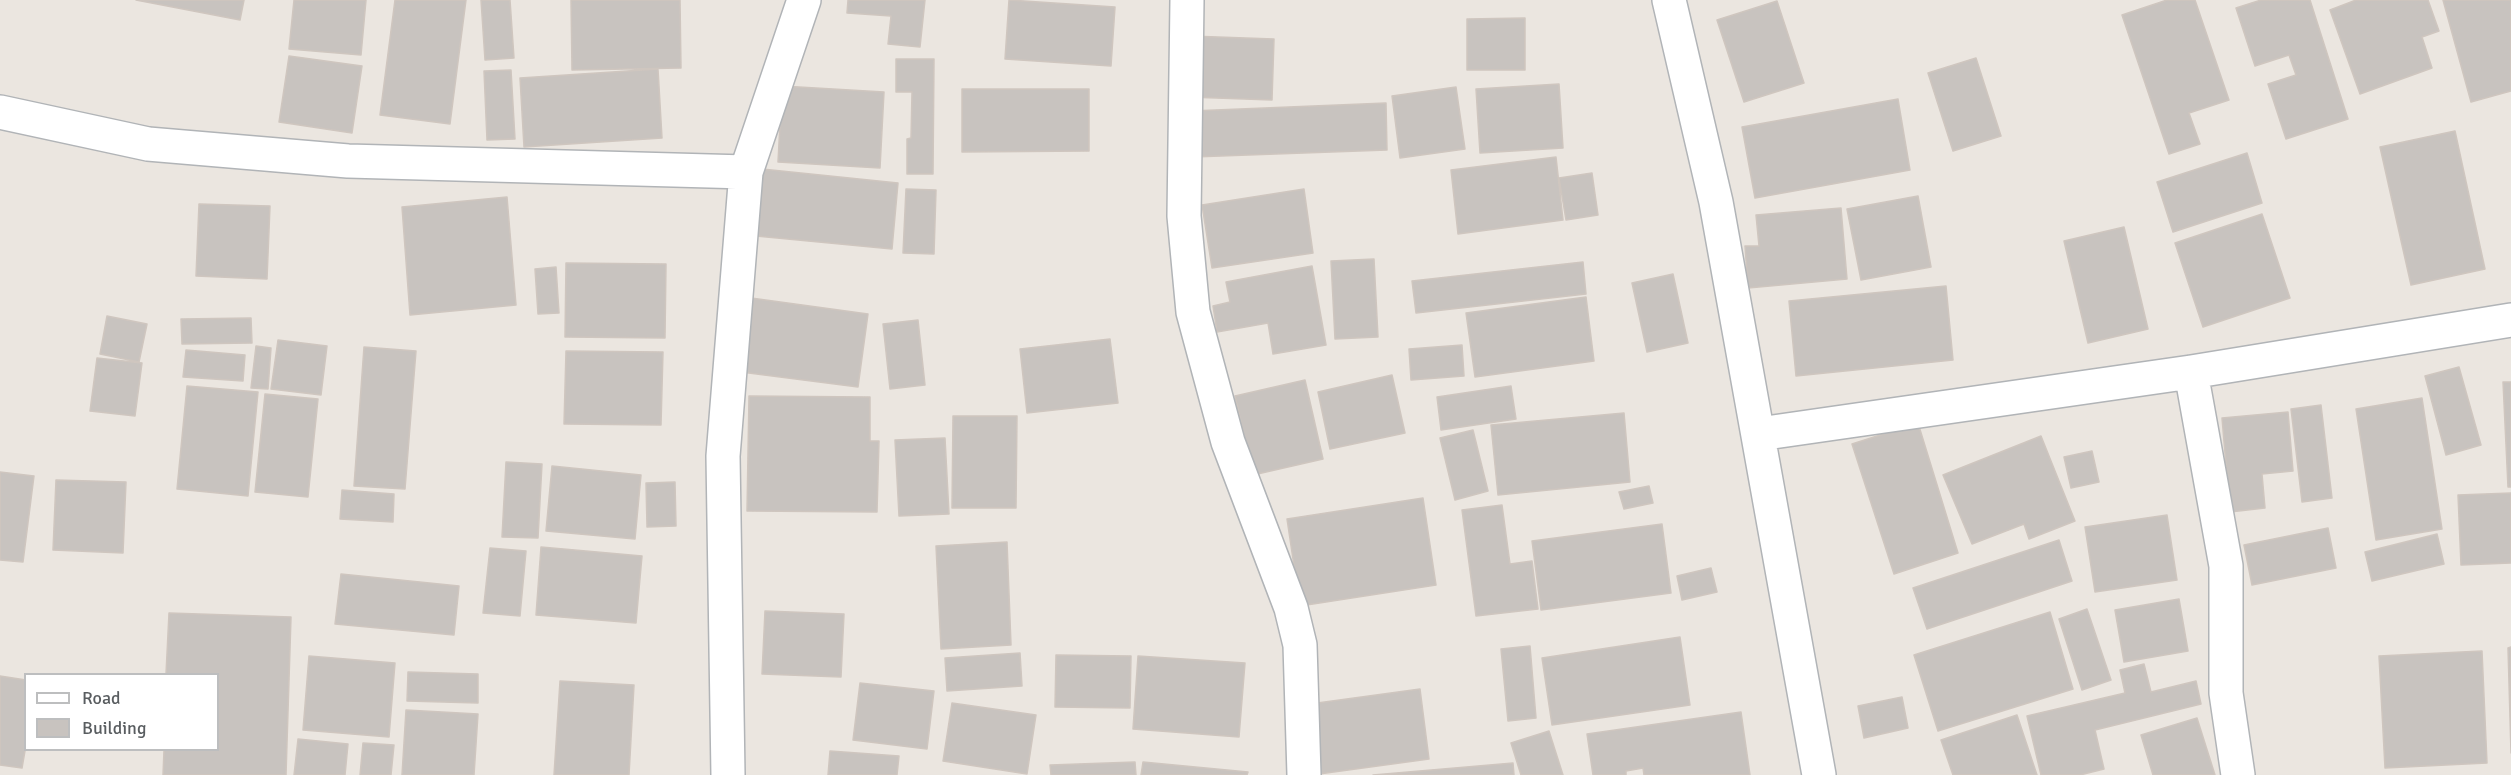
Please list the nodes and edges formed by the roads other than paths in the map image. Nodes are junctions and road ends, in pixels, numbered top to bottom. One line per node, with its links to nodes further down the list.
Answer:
1 (804, 0): 5 (street)
2 (1187, 0): 10 (street)
3 (1670, 0): 8 (street)
4 (0, 112): 5 (street)
5 (746, 172): 9 (street)
6 (2511, 320): 7 (street)
7 (2192, 372): 8 (street); 12 (street)
8 (1759, 434): 11 (street)
9 (728, 775)
10 (1304, 775)
11 (1819, 775)
12 (2238, 775)

